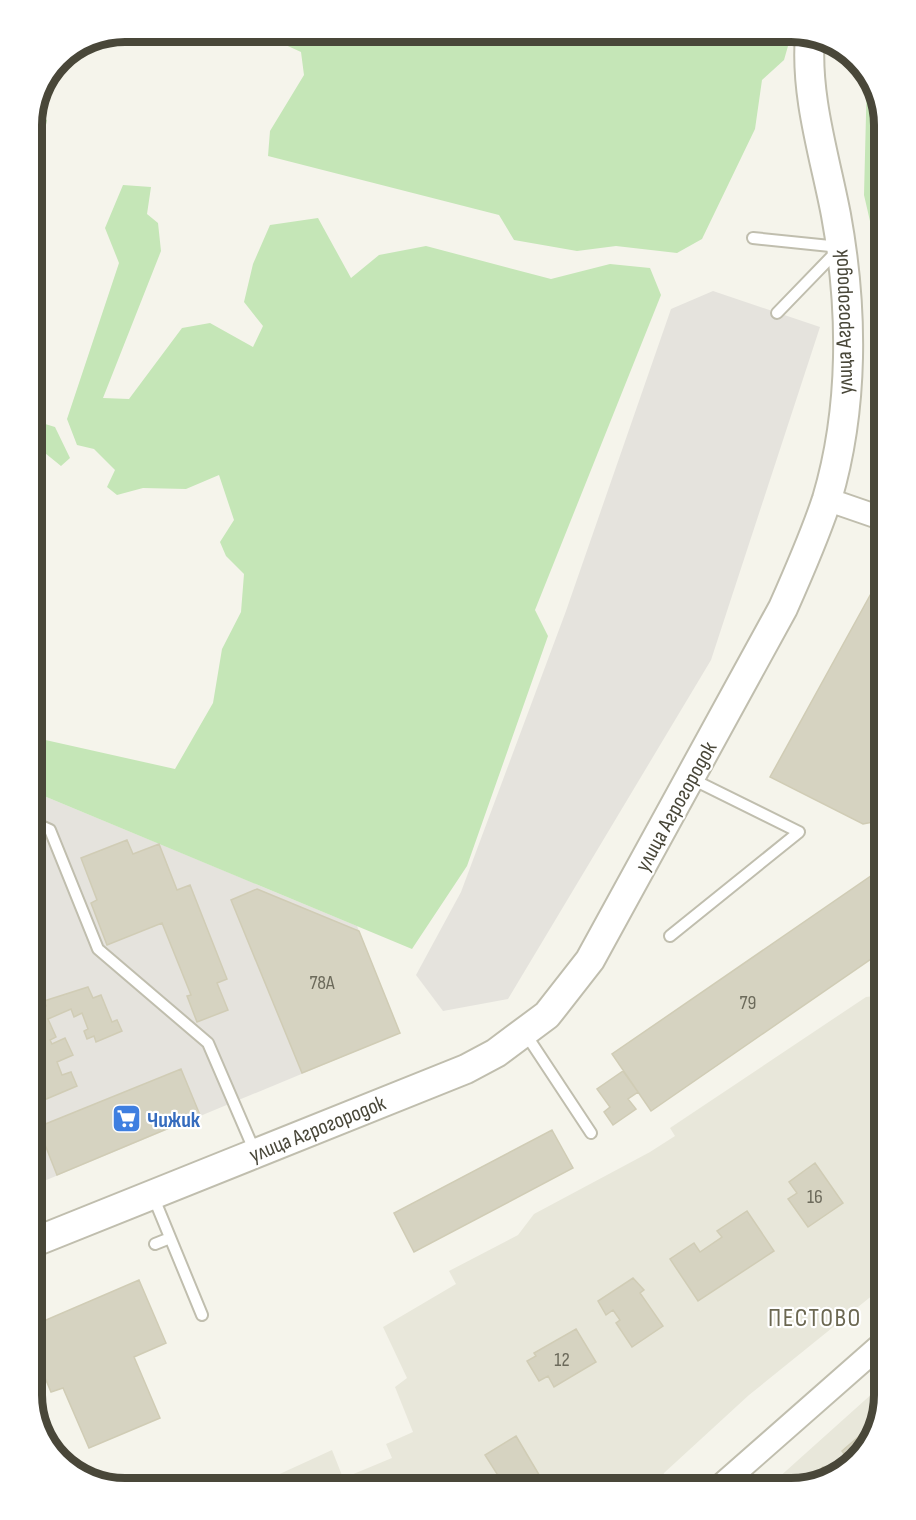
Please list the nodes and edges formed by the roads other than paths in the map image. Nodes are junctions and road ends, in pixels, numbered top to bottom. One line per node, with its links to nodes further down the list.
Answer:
1 (809, 44): 3 (street, улица Агрогородок)
2 (753, 238): 3 (lane)
3 (840, 247): 4 (lane); 5 (street, улица Агрогородок)
4 (777, 313)
5 (826, 499): 6 (street); 7 (street, улица Агрогородок)
6 (874, 515)
7 (690, 778): 9 (lane); 10 (street, улица Агрогородок)
8 (42, 826): 12 (lane)
9 (670, 936)
10 (525, 1033): 11 (lane); 12 (street, улица Агрогородок)
11 (591, 1133)
12 (255, 1153): 13 (street, улица Агрогородок)
13 (152, 1194): 14 (lane); 15 (street, улица Агрогородок)
14 (170, 1238): 16 (lane); 17 (lane)
15 (42, 1239)
16 (155, 1244)
17 (202, 1315)
18 (874, 1352): 19 (street)
19 (729, 1478)

